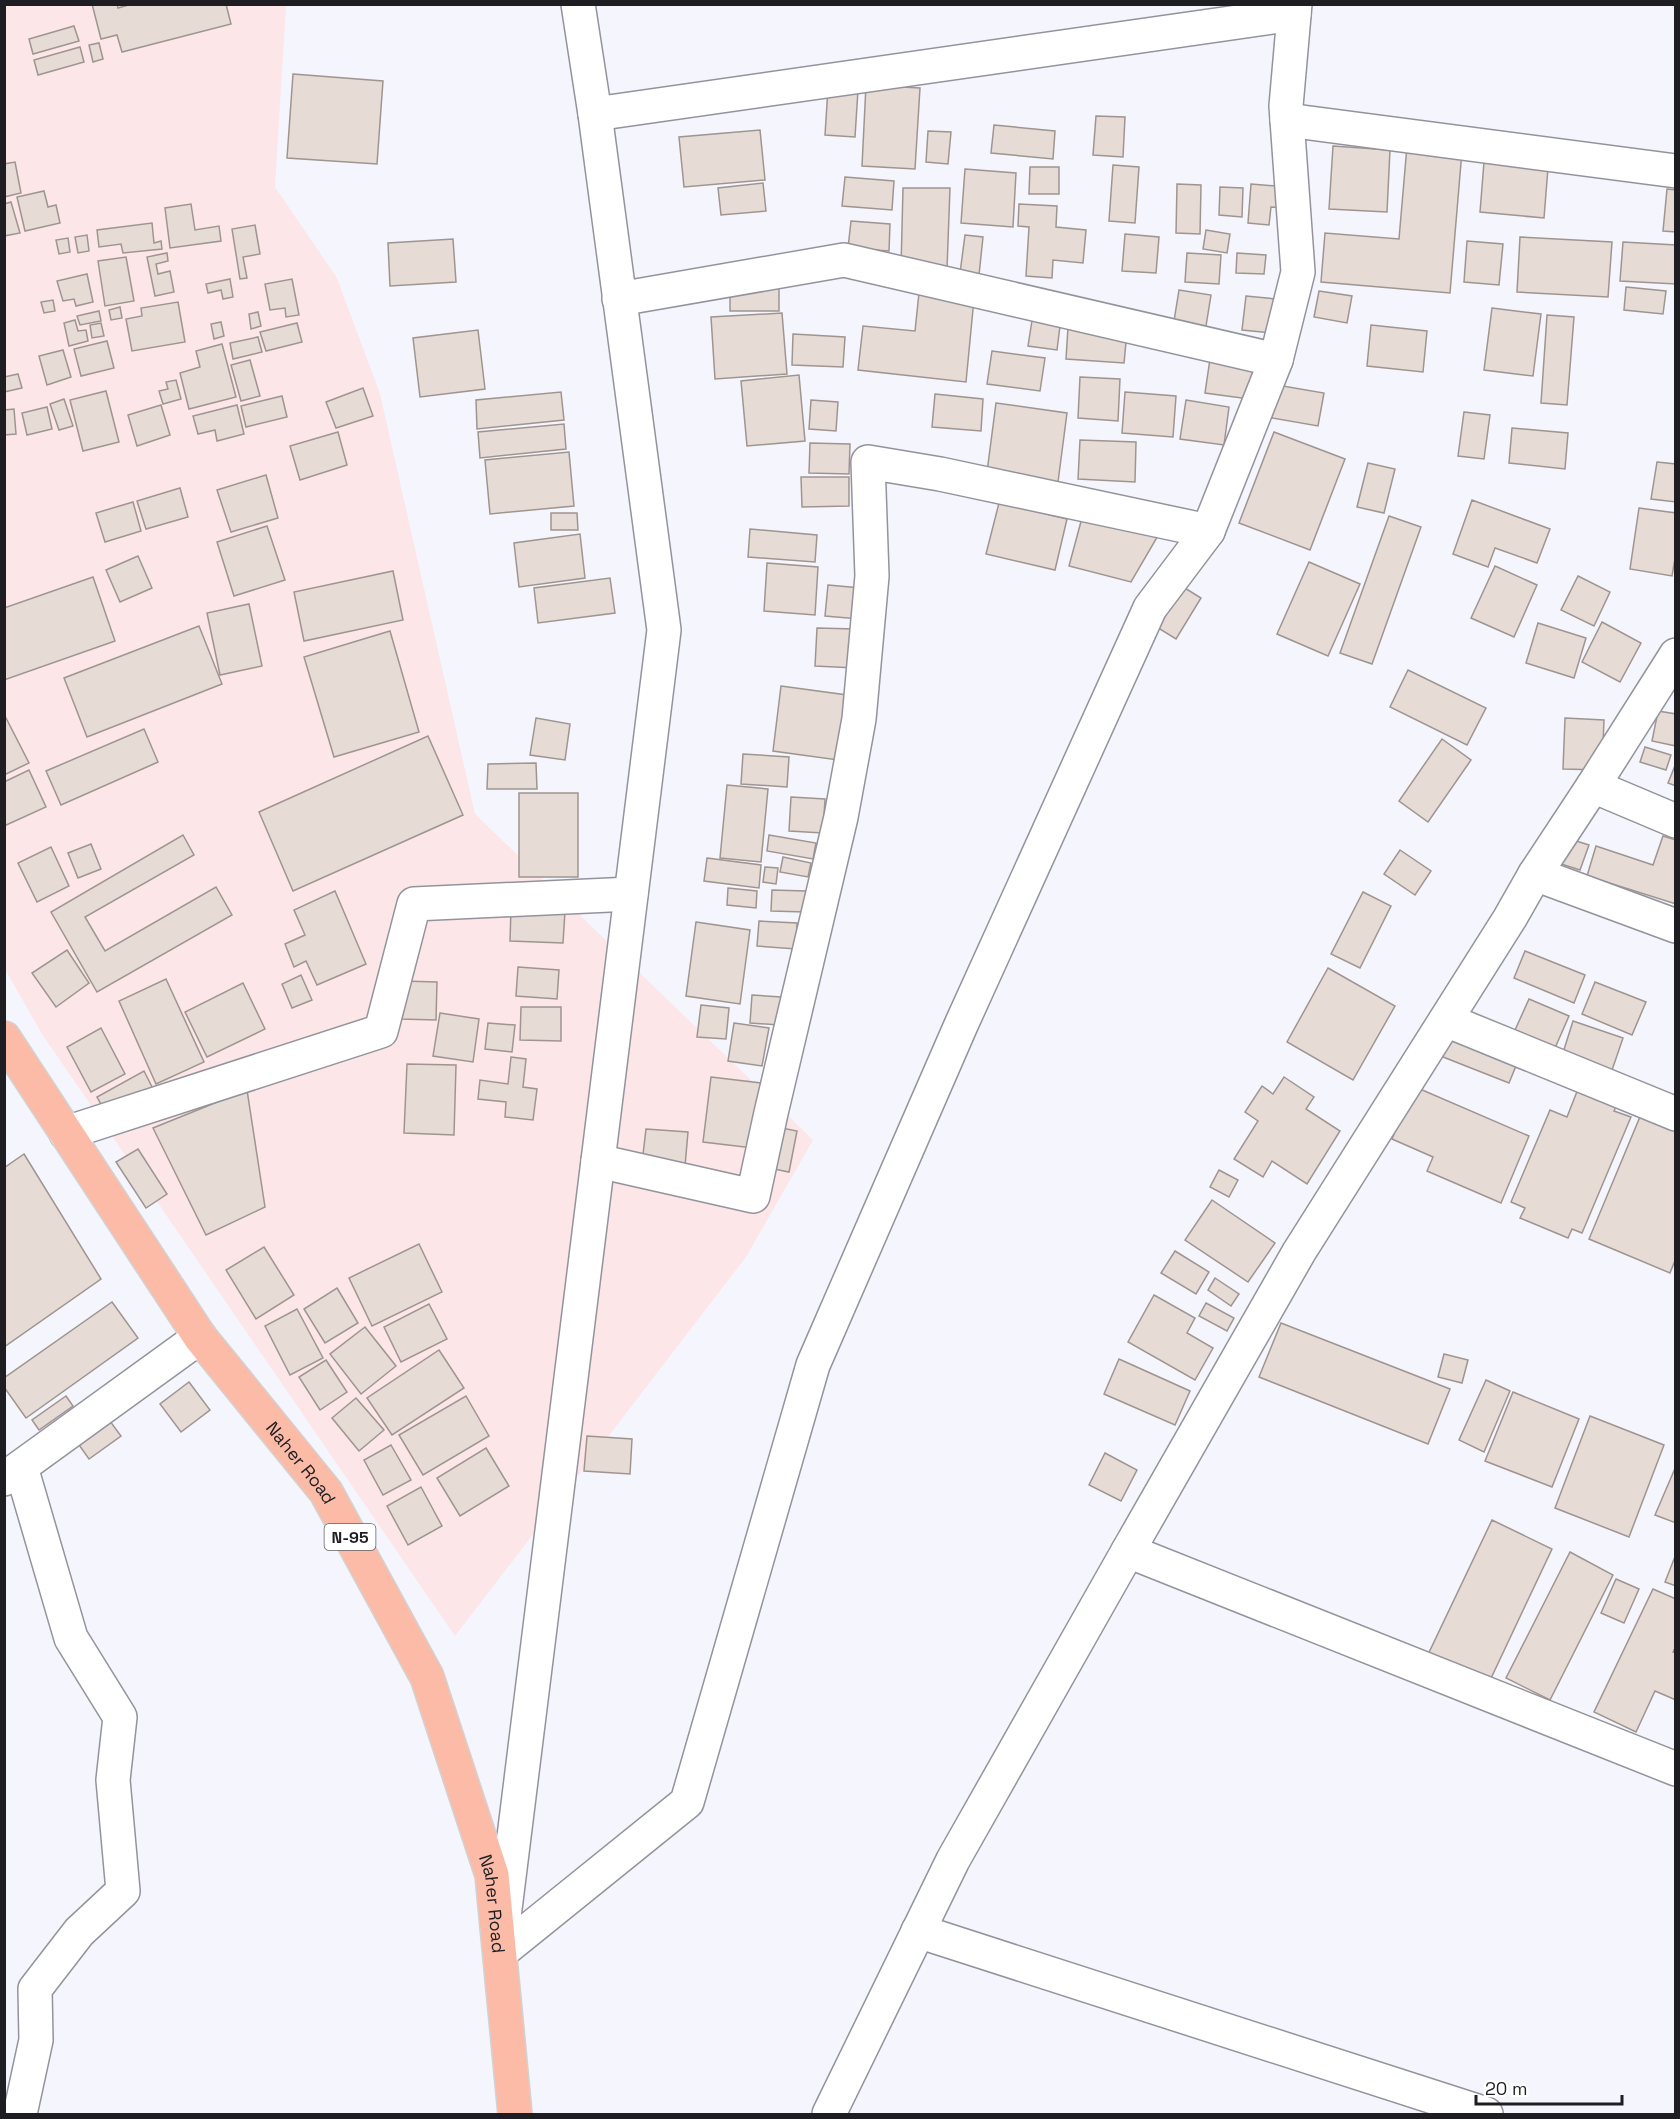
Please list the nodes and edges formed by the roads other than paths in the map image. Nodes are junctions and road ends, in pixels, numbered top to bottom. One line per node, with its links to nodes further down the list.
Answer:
1 (578, 4): 3 (street)
2 (1294, 9): 3 (street); 4 (street)
3 (595, 114): 6 (street)
4 (1287, 120): 5 (street); 7 (street)
5 (1676, 171)
6 (619, 299): 7 (street); 13 (street)
7 (1276, 360): 8 (street)
8 (1208, 531): 19 (street); 25 (street)
9 (1676, 655): 10 (street)
10 (1593, 786): 11 (street); 12 (street)
11 (1676, 821)
12 (1535, 874): 14 (street); 15 (street)
13 (631, 894): 18 (street); 19 (street)
14 (1676, 926)
15 (1446, 1020): 17 (street); 22 (street)
16 (4, 1038): 18 (main road, Naher Road / N-95)
17 (1676, 1114)
18 (66, 1133): 20 (main road, Naher Road / N-95)
19 (598, 1161): 25 (street)
20 (200, 1337): 21 (street); 25 (main road, Naher Road / N-95)
21 (13, 1473): 26 (street)
22 (1128, 1551): 23 (street); 24 (street)
23 (1676, 1769)
24 (918, 1931): 28 (street); 29 (street)
25 (500, 1953): 27 (main road, Naher Road / N-95)
26 (20, 2115)
27 (515, 2115)
28 (829, 2115)
29 (1485, 2115)

